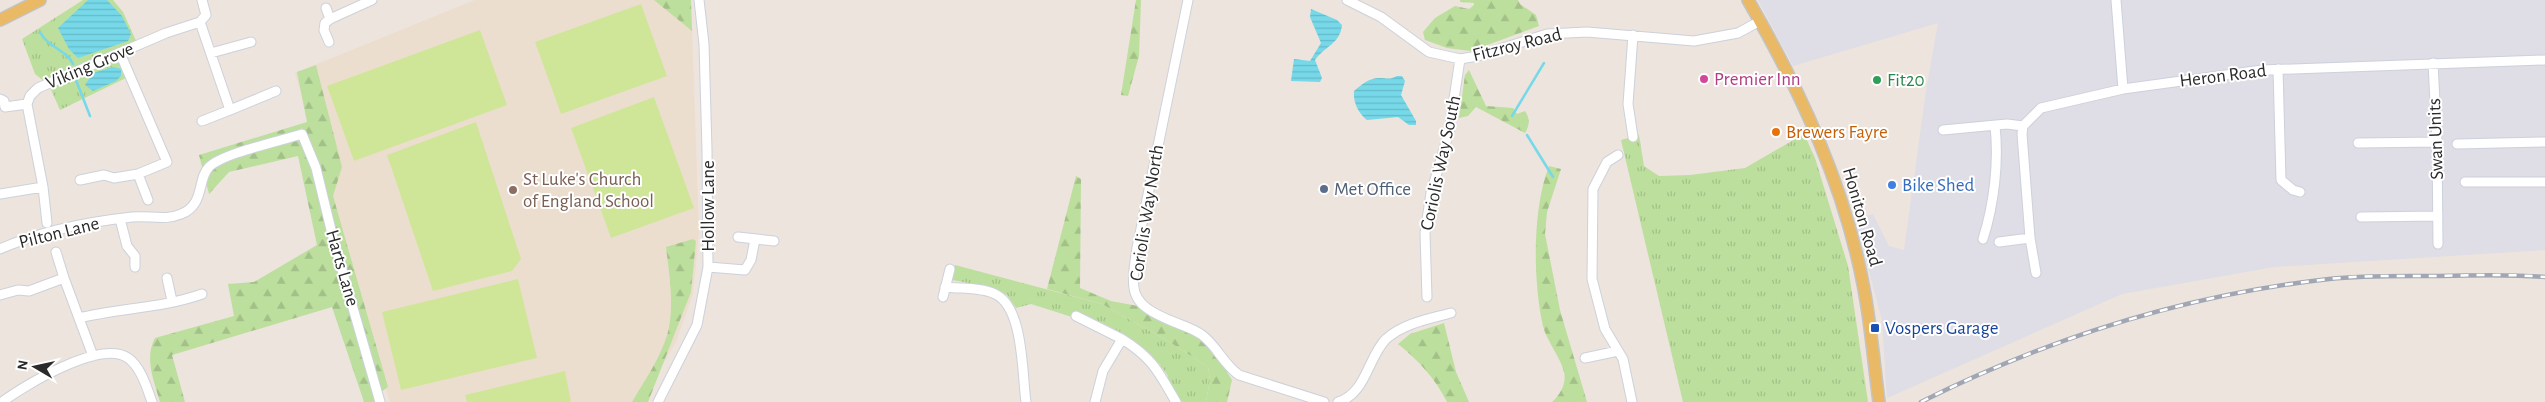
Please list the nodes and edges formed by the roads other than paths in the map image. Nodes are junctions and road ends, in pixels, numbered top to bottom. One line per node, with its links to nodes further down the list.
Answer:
1 (40, 0): 11 (main road)
2 (202, 0): 13 (street)
3 (372, 0): 10 (street)
4 (699, 0): 61 (street, Hollow Lane)
5 (1188, 0): 86 (street, Coriolis Way North)
6 (1347, 0): 19 (street, Fitzroy Road)
7 (1748, 0): 12 (main road, Honiton Road)
8 (2116, 0): 23 (street)
9 (326, 8): 10 (street)
10 (330, 19): 16 (street)
11 (0, 20)
12 (1760, 21): 14 (street, Fitzroy Road); 89 (main road, Honiton Road)
13 (200, 22): 17 (street, Viking Grove); 18 (street)
14 (1633, 35): 19 (street, Fitzroy Road); 33 (street)
15 (251, 42): 18 (street)
16 (329, 42)
17 (120, 53): 26 (street, Viking Grove); 39 (street)
18 (211, 54): 27 (street)
19 (1460, 59): 70 (street, Coriolis Way South)
20 (2545, 60): 21 (street, Heron Road)
21 (2433, 63): 22 (street, Heron Road); 34 (street, Swan Units)
22 (2278, 69): 23 (street, Heron Road); 44 (street)
23 (2123, 89): 30 (street, Heron Road)
24 (276, 91): 27 (street)
25 (0, 99): 26 (street)
26 (27, 104): 43 (street, Viking Grove)
27 (230, 110): 28 (street)
28 (202, 121)
29 (1995, 126): 30 (street); 31 (street); 54 (street)
30 (2023, 126): 52 (street)
31 (1944, 130)
32 (302, 134): 49 (street, Pilton Lane); 81 (street, Harts Lane)
33 (1632, 137)
34 (2437, 142): 36 (street); 47 (street, Swan Units)
35 (2545, 142): 37 (street)
36 (2358, 143)
37 (2457, 144)
38 (1618, 156): 76 (street)
39 (138, 174): 40 (street); 46 (street)
40 (80, 180)
41 (2466, 182): 42 (street)
42 (2545, 182)
43 (43, 187): 45 (street); 50 (street, Viking Grove)
44 (2300, 192)
45 (0, 194)
46 (148, 200)
47 (2438, 216): 48 (street); 57 (street, Swan Units)
48 (2361, 217)
49 (120, 219): 50 (street, Pilton Lane); 60 (street, Pilton Lane)
50 (48, 228): 58 (street, Pilton Lane)
51 (738, 237): 53 (street)
52 (2030, 238): 56 (street); 63 (street)
53 (755, 239): 55 (street); 61 (street)
54 (1983, 239)
55 (774, 241)
56 (1999, 242)
57 (2438, 244)
58 (0, 249)
59 (56, 252): 64 (street)
60 (135, 266)
61 (708, 267): 82 (street, Hollow Lane)
62 (950, 270): 66 (street)
63 (2036, 274)
64 (64, 278): 67 (street); 74 (street)
65 (167, 278): 71 (street)
66 (945, 287): 69 (street); 83 (street)
67 (0, 294)
68 (202, 294): 71 (street)
69 (943, 297)
70 (1427, 297)
71 (172, 301): 74 (street)
72 (1451, 313): 87 (street)
73 (1076, 316): 75 (street)
74 (79, 318): 77 (street)
75 (1122, 339): 84 (street); 85 (street)
76 (1618, 351): 78 (street); 88 (street)
77 (93, 356): 79 (street); 80 (street)
78 (1586, 358)
79 (2, 402)
80 (152, 402)
81 (380, 402)
82 (658, 402)
83 (1026, 402)
84 (1095, 402)
85 (1176, 402)
86 (1324, 402)
87 (1338, 402)
88 (1632, 402)
89 (1879, 402)

